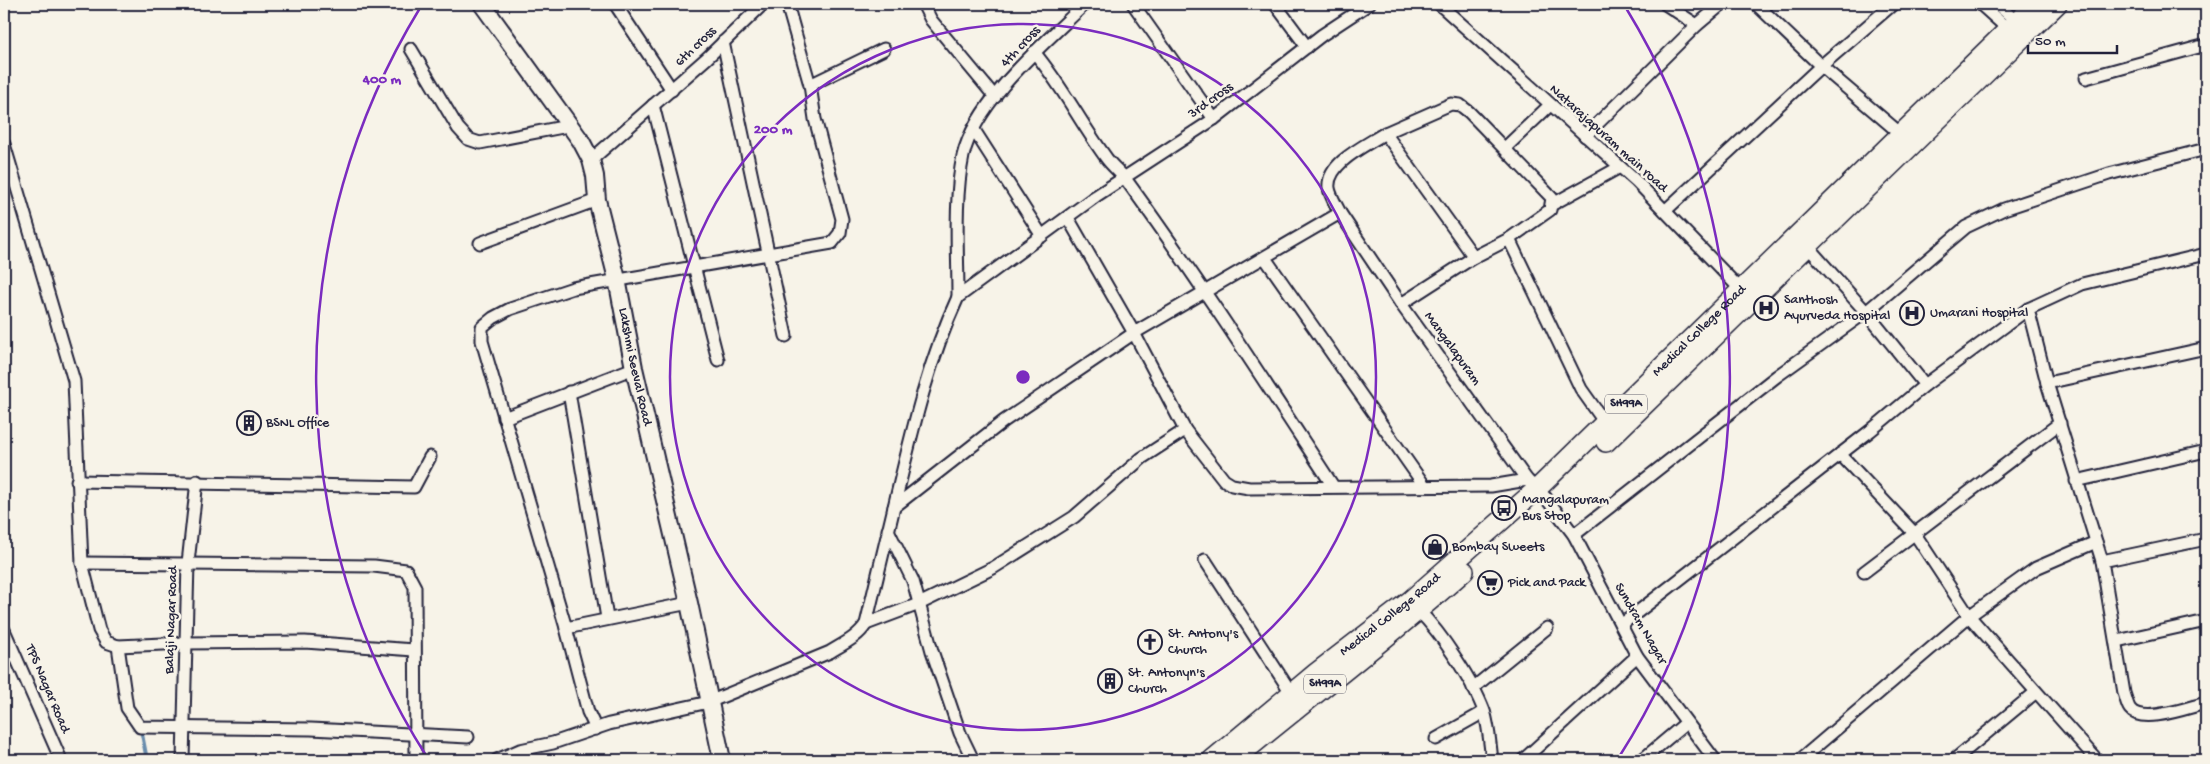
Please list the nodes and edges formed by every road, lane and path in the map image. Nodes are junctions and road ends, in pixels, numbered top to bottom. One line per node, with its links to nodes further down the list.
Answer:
1 (482, 4): 35 (street, Lakshmi Seeval Road)
2 (615, 4): 30 (street)
3 (763, 4): 21 (street, 6th cross)
4 (787, 4): 29 (street)
5 (923, 4): 31 (street)
6 (1085, 4): 26 (street, 4th cross)
7 (1133, 4): 34 (street)
8 (1275, 4): 23 (street)
9 (1369, 4): 23 (street, 3rd cross)
10 (1438, 4): 33 (street, Natarajapuram main road)
11 (1665, 4): 19 (street)
12 (1722, 4): 19 (street)
13 (1756, 4): 27 (street)
14 (1894, 4): 27 (street)
15 (1980, 4): 20 (street)
16 (1996, 4): 20 (street)
17 (2038, 4): 20 (main road, Medical College Road / SH99A)
18 (2057, 4): 20 (main road, Medical College Road / SH99A)
19 (1697, 25): 39 (street)
20 (2019, 28): 38 (main road, Medical College Road / SH99A); 54 (main road, Medical College Road / SH99A)
21 (724, 42): 30 (street, 6th cross); 55 (street)
22 (2206, 45): 28 (street)
23 (1306, 48): 34 (street, 3rd cross)
24 (884, 49): 29 (street)
25 (411, 50): 35 (street)
26 (1034, 52): 31 (street, 4th cross); 45 (street)
27 (1821, 66): 38 (street); 48 (street)
28 (2086, 78)
29 (810, 85): 55 (street)
30 (672, 90): 32 (street, 6th cross)
31 (995, 97): 36 (street, 4th cross)
32 (654, 105): 43 (street, 6th cross); 59 (street)
33 (1550, 105): 39 (street, Natarajapuram main road); 41 (street)
34 (1214, 119): 45 (street, 3rd cross)
35 (568, 126): 43 (street, Lakshmi Seeval Road)
36 (974, 130): 51 (street); 62 (street, 4th cross)
37 (1385, 133): 41 (street, Mangalapuram); 49 (street, Mangalapuram); 57 (street)
38 (1902, 135): 63 (main road, Medical College Road / SH99A)
39 (1585, 136): 44 (street, Natarajapuram main road)
40 (4, 144): 82 (street)
41 (1505, 148): 47 (street, Mangalapuram)
42 (2206, 149): 66 (street)
43 (591, 160): 46 (street, Lakshmi Seeval Road)
44 (1620, 167): 47 (street); 48 (street, Natarajapuram main road)
45 (1125, 179): 50 (street, 3rd cross); 61 (street)
46 (597, 200): 53 (street); 60 (street, Lakshmi Seeval Road)
47 (1553, 204): 52 (street)
48 (1665, 211): 63 (street, Natarajapuram main road)
49 (1340, 213): 58 (street); 64 (street, Mangalapuram)
50 (1068, 218): 51 (street, 3rd cross); 67 (street)
51 (1042, 236): 62 (street, 3rd cross)
52 (1509, 239): 57 (street); 77 (street)
53 (480, 243)
54 (1808, 247): 63 (main road, Medical College Road / SH99A); 66 (street)
55 (770, 254): 59 (street); 68 (street)
56 (2206, 254): 65 (street)
57 (1474, 257): 64 (street)
58 (1265, 258): 61 (street); 85 (street)
59 (695, 267): 60 (street); 70 (street)
60 (617, 279): 71 (street, Lakshmi Seeval Road); 75 (street)
61 (1205, 292): 67 (street); 86 (street)
62 (958, 297): 88 (street)
63 (1747, 297): 77 (main road, Medical College Road / SH99A)
64 (1401, 304): 87 (street, Mangalapuram)
65 (2028, 309): 72 (street); 73 (street)
66 (1866, 312): 73 (street); 91 (street)
67 (1134, 333): 78 (street); 88 (street)
68 (786, 336)
69 (2206, 348): 72 (street)
70 (718, 360)
71 (634, 368): 74 (street); 99 (street, Lakshmi Seeval Road)
72 (2047, 383): 76 (street)
73 (1925, 385): 80 (street)
74 (569, 392): 75 (street); 103 (street)
75 (504, 418): 107 (street)
76 (2060, 423): 83 (street); 90 (street)
77 (1610, 429): 87 (main road, Medical College Road / SH99A)
78 (1185, 430): 86 (street); 100 (street)
79 (2206, 451): 83 (street)
80 (1840, 454): 90 (street); 106 (street)
81 (430, 458): 84 (street)
82 (77, 481): 84 (street); 96 (street)
83 (2076, 481): 93 (street)
84 (196, 482): 97 (street, Balaji Nagar Road)
85 (1424, 485): 86 (street); 87 (street)
86 (1333, 486)
87 (1536, 490): 91 (street, Sundram Nagar); 101 (main road, Medical College Road / SH99A); 118 (main road, Medical College Road / SH99A)
88 (894, 507): 89 (street)
89 (888, 530): 100 (street); 105 (street)
90 (1915, 534): 98 (street); 102 (street)
91 (1574, 535): 106 (street, Sundram Nagar)
92 (2206, 539): 95 (street)
93 (2096, 542): 95 (street); 102 (street)
94 (1205, 560): 118 (street)
95 (2102, 561): 110 (street)
96 (82, 563): 97 (street); 112 (street)
97 (188, 563): 111 (street, Balaji Nagar Road); 114 (street)
98 (1864, 572)
99 (689, 603): 103 (street); 119 (street, Lakshmi Seeval Road)
100 (919, 604): 105 (street); 133 (street)
101 (1419, 611): 116 (street); 135 (main road, Medical College Road / SH99A)
102 (1970, 616): 117 (street); 140 (street)
103 (607, 618): 107 (street)
104 (2206, 621): 110 (street)
105 (866, 624): 119 (street)
106 (1621, 625): 115 (street, Sundram Nagar)
107 (566, 628): 124 (street)
108 (1548, 628): 116 (street)
109 (4, 630): 113 (street, TPS Nagar Road)
110 (2117, 641): 120 (street)
111 (186, 643): 112 (street); 114 (street); 123 (street, Balaji Nagar Road)
112 (118, 646): 123 (street)
113 (8, 647): 128 (street, TPS Nagar Road)
114 (414, 650): 125 (street)
115 (1637, 656): 122 (street, Sundram Nagar); 137 (street)
116 (1473, 688): 121 (street)
117 (2036, 692): 141 (street); 142 (street)
118 (1292, 694): 134 (main road, Medical College Road / SH99A)
119 (708, 702): 124 (street); 132 (street, Lakshmi Seeval Road)
120 (2206, 703)
121 (1484, 712): 127 (street); 136 (street)
122 (1686, 723): 138 (street); 139 (street, Sundram Nagar)
123 (184, 727): 125 (street); 129 (street, Balaji Nagar Road)
124 (596, 729): 131 (street)
125 (417, 734): 126 (street); 130 (street)
126 (468, 737)
127 (1436, 739)
128 (61, 760)
129 (183, 760)
130 (416, 760)
131 (497, 760)
132 (722, 760)
133 (973, 760)
134 (1212, 760)
135 (1234, 760)
136 (1492, 760)
137 (1523, 760)
138 (1642, 760)
139 (1715, 760)
140 (1800, 760)
141 (1954, 760)
142 (2097, 760)

